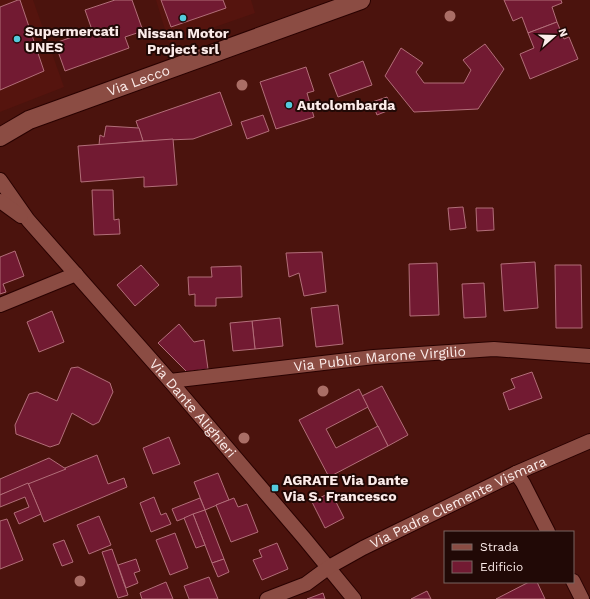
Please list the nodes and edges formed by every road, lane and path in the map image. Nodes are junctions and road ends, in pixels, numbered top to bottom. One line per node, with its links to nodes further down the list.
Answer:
1 (361, 0): 2 (street, Via Lecco)
2 (29, 120): 3 (street, Via Lecco); 4 (street, Via Lecco)
3 (0, 124)
4 (0, 137)
5 (0, 180): 7 (street, Via Dante Alighieri)
6 (0, 202): 7 (street, Via Dante Alighieri)
7 (28, 220): 8 (street, Via Dante Alighieri)
8 (76, 274): 9 (street); 11 (street, Via Dante Alighieri)
9 (0, 305)
10 (590, 356): 11 (street, Via Publio Marone Virgilio)
11 (170, 381): 15 (street, Via Dante Alighieri)
12 (590, 441): 13 (street, Via Padre Clemente Vismara)
13 (516, 473): 14 (street); 15 (street, Via Padre Clemente Vismara)
14 (548, 531)
15 (329, 567): 17 (street, Via Padre Clemente Vismara); 18 (street, Via Dante Alighieri)
16 (574, 583): 19 (street)
17 (267, 599)
18 (354, 599)
19 (582, 599)

